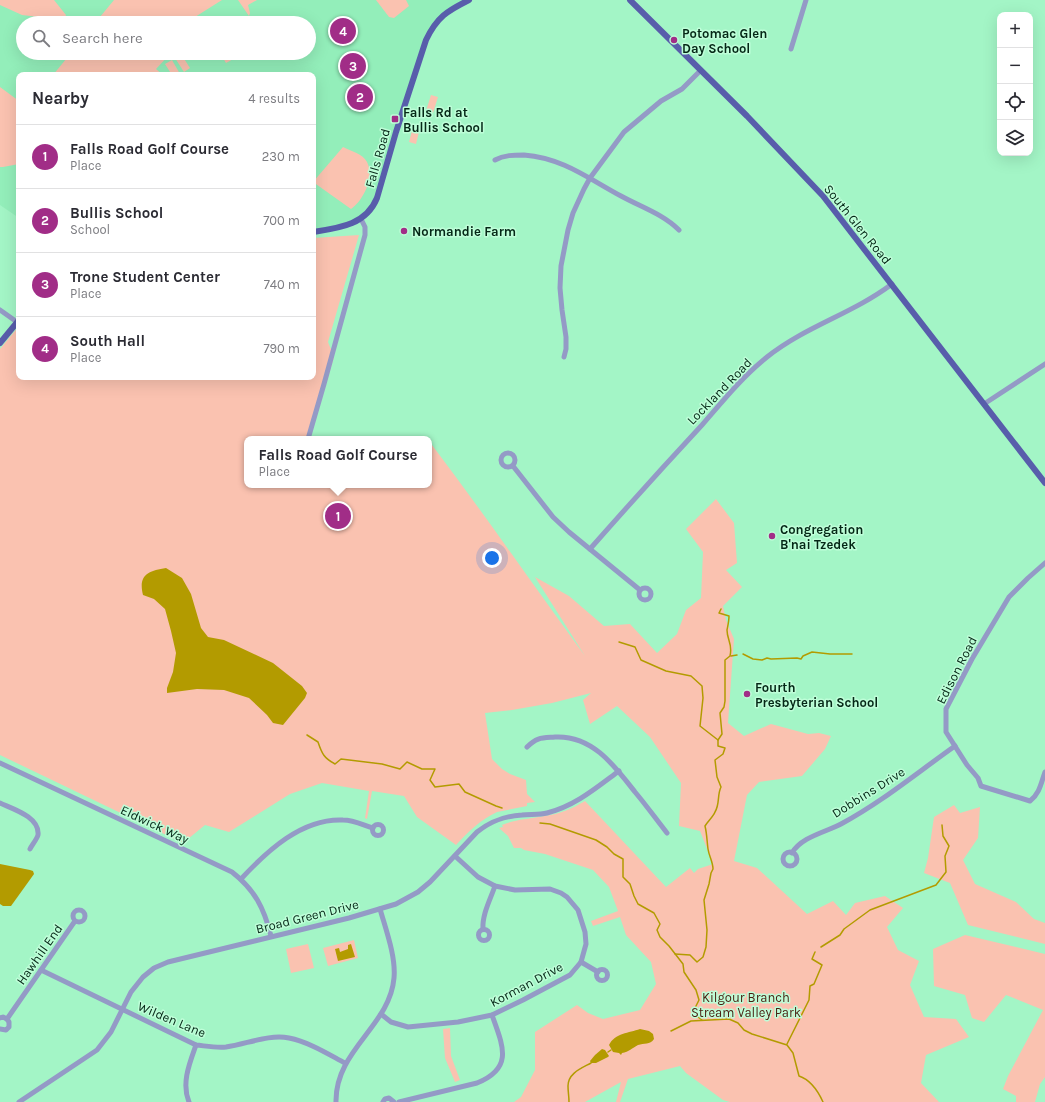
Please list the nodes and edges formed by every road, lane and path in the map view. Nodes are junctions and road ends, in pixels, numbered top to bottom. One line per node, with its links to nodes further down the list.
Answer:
1 (469, 0): 8 (main road, Falls Road)
2 (630, 0): 5 (main road, South Glen Road)
3 (806, 0): 4 (street)
4 (791, 49)
5 (700, 71): 7 (street); 11 (main road, South Glen Road)
6 (494, 160): 7 (street)
7 (590, 178): 9 (street); 16 (street)
8 (361, 219): 10 (main road, Falls Road); 19 (street)
9 (679, 230)
10 (316, 231)
11 (892, 284): 18 (main road, South Glen Road); 22 (street, Lockland Road)
12 (0, 310): 13 (street)
13 (16, 320)
14 (16, 323): 15 (main road)
15 (0, 343)
16 (564, 357)
17 (1045, 364): 18 (street)
18 (984, 404): 21 (main road, South Glen Road)
19 (309, 436)
20 (513, 466): 22 (street)
21 (1045, 483)
22 (590, 549): 24 (street)
23 (1045, 563): 25 (street, Edison Road)
24 (640, 590)
25 (955, 746): 29 (street, Edison Road); 34 (street, Dobbins Drive)
26 (527, 747): 28 (street)
27 (0, 763): 36 (street, Eldwick Way)
28 (619, 771): 32 (street); 35 (street, Broad Green Drive)
29 (1045, 772)
30 (0, 803): 33 (street)
31 (373, 828): 36 (street)
32 (667, 833)
33 (30, 849)
34 (792, 853)
35 (455, 856): 37 (street, Korman Drive); 38 (street, Broad Green Drive)
36 (241, 879): 41 (street, Eldwick Way)
37 (495, 886): 40 (street); 42 (street, Korman Drive)
38 (380, 909): 41 (street, Broad Green Drive); 46 (street)
39 (75, 921): 43 (street, Hawhill End)
40 (484, 929)
41 (271, 936): 45 (street, Broad Green Drive)
42 (581, 962): 44 (street); 47 (street, Korman Drive)
43 (41, 970): 45 (street, Wilden Lane); 49 (street, Hawhill End)
44 (598, 972)
45 (122, 1009): 51 (street, Wilden Lane); 53 (street, Broad Green Drive)
46 (381, 1014): 47 (street, Korman Drive); 52 (street)
47 (492, 1015): 58 (street)
48 (0, 1018): 49 (street)
49 (7, 1019): 50 (street, Hawhill End)
50 (0, 1029)
51 (196, 1045): 52 (street, Wilden Lane); 54 (street)
52 (345, 1063): 55 (street)
53 (19, 1102)
54 (189, 1102)
55 (336, 1102)
56 (383, 1102): 57 (street)
57 (394, 1102)
58 (399, 1102)

